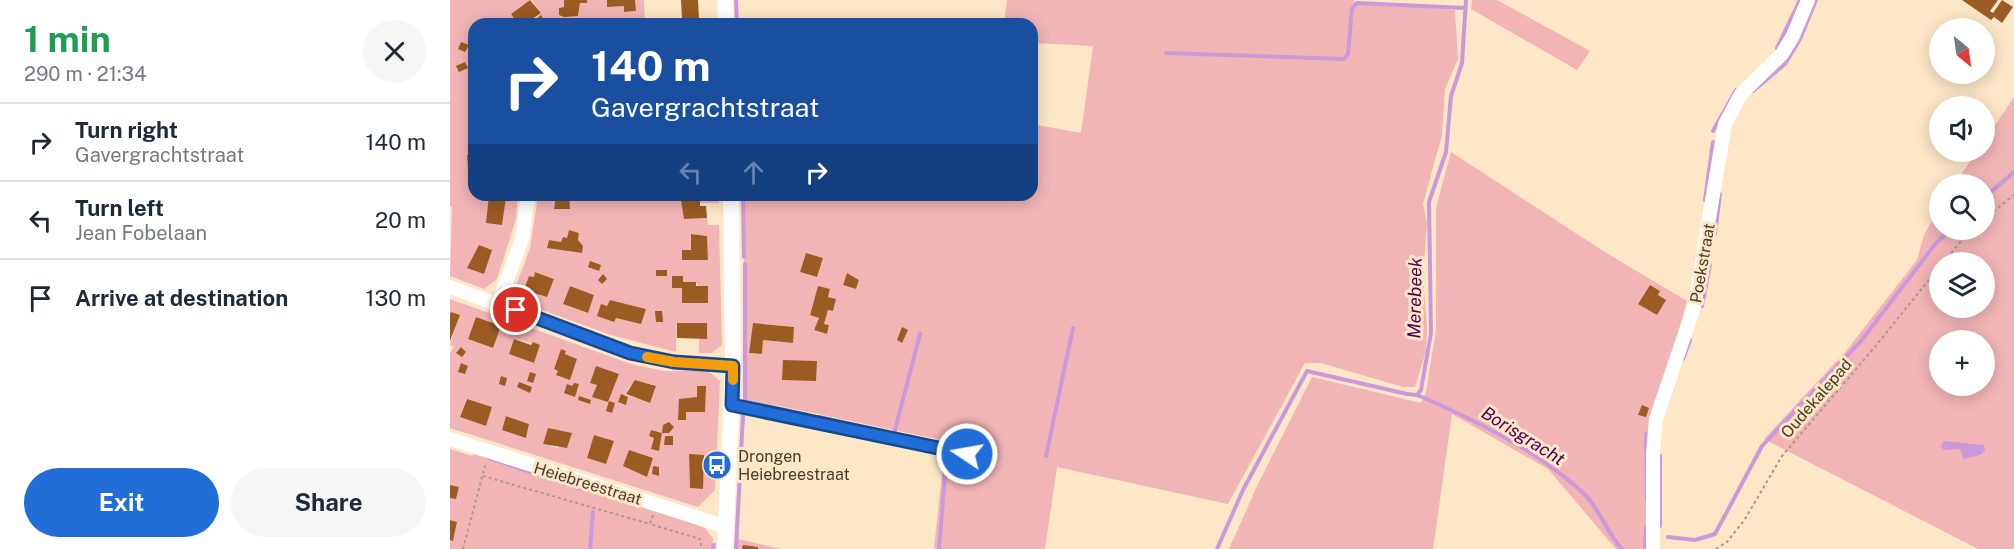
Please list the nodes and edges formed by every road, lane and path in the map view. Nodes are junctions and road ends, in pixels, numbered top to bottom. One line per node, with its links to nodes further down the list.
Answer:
1 (725, 0): 3 (street)
2 (1808, 0): 25 (street, Poekstraat)
3 (726, 18)
4 (2014, 195): 7 (path)
5 (527, 201): 12 (street)
6 (731, 201): 13 (street)
7 (1995, 210)
8 (1962, 240): 9 (path)
9 (1952, 252)
10 (1929, 280): 26 (path, Oudekalepad)
11 (450, 287): 12 (street)
12 (498, 303): 13 (street)
13 (733, 366): 14 (street)
14 (732, 405): 17 (lane); 21 (street)
15 (450, 439): 16 (street, Heiebreestraat)
16 (489, 453): 18 (path); 19 (street, Heiebreestraat)
17 (967, 454)
18 (483, 476): 20 (path); 22 (path)
19 (656, 504): 20 (path); 21 (street, Heiebreestraat)
20 (650, 524): 23 (path)
21 (727, 527): 24 (street)
22 (463, 549)
23 (702, 549)
24 (725, 549)
25 (1653, 549)
26 (1716, 549)

